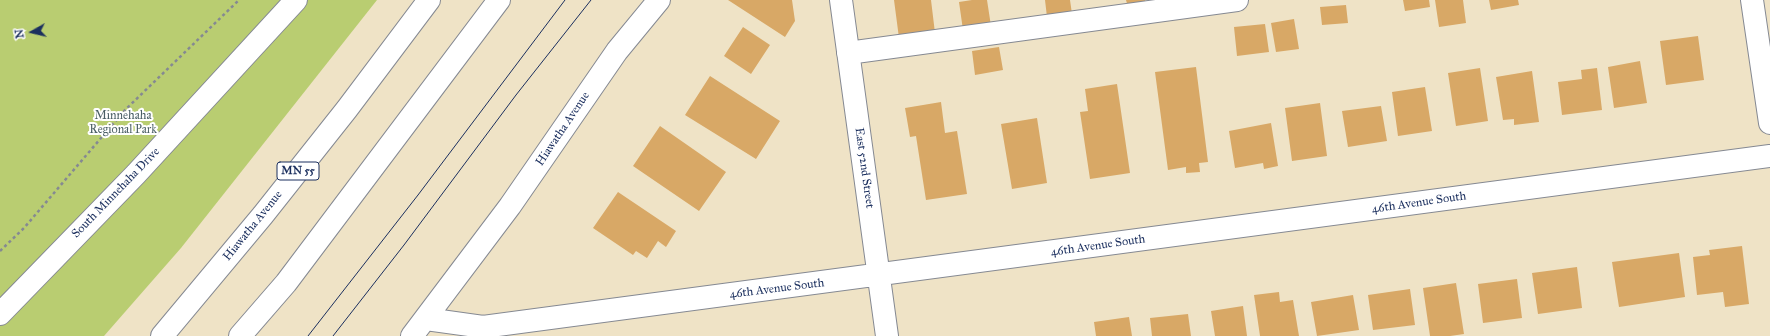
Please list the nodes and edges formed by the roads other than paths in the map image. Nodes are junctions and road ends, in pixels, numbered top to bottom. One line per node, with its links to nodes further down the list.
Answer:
1 (296, 0): 12 (main road, South Minnehaha Drive)
2 (429, 0): 14 (main road, Hiawatha Avenue / MN 55)
3 (499, 0): 15 (main road)
4 (659, 0): 13 (main road, Hiawatha Avenue)
5 (841, 0): 8 (main road, East 52nd Street)
6 (1236, 0): 8 (main road)
7 (1752, 0): 9 (main road)
8 (848, 53): 11 (main road, East 52nd Street)
9 (1770, 123)
10 (1770, 156): 11 (main road, 46th Avenue South)
11 (878, 276): 13 (main road, 46th Avenue South); 17 (main road, East 52nd Street)
12 (0, 314)
13 (426, 319): 16 (main road, Hiawatha Avenue)
14 (162, 336)
15 (240, 336)
16 (412, 336)
17 (887, 336)

